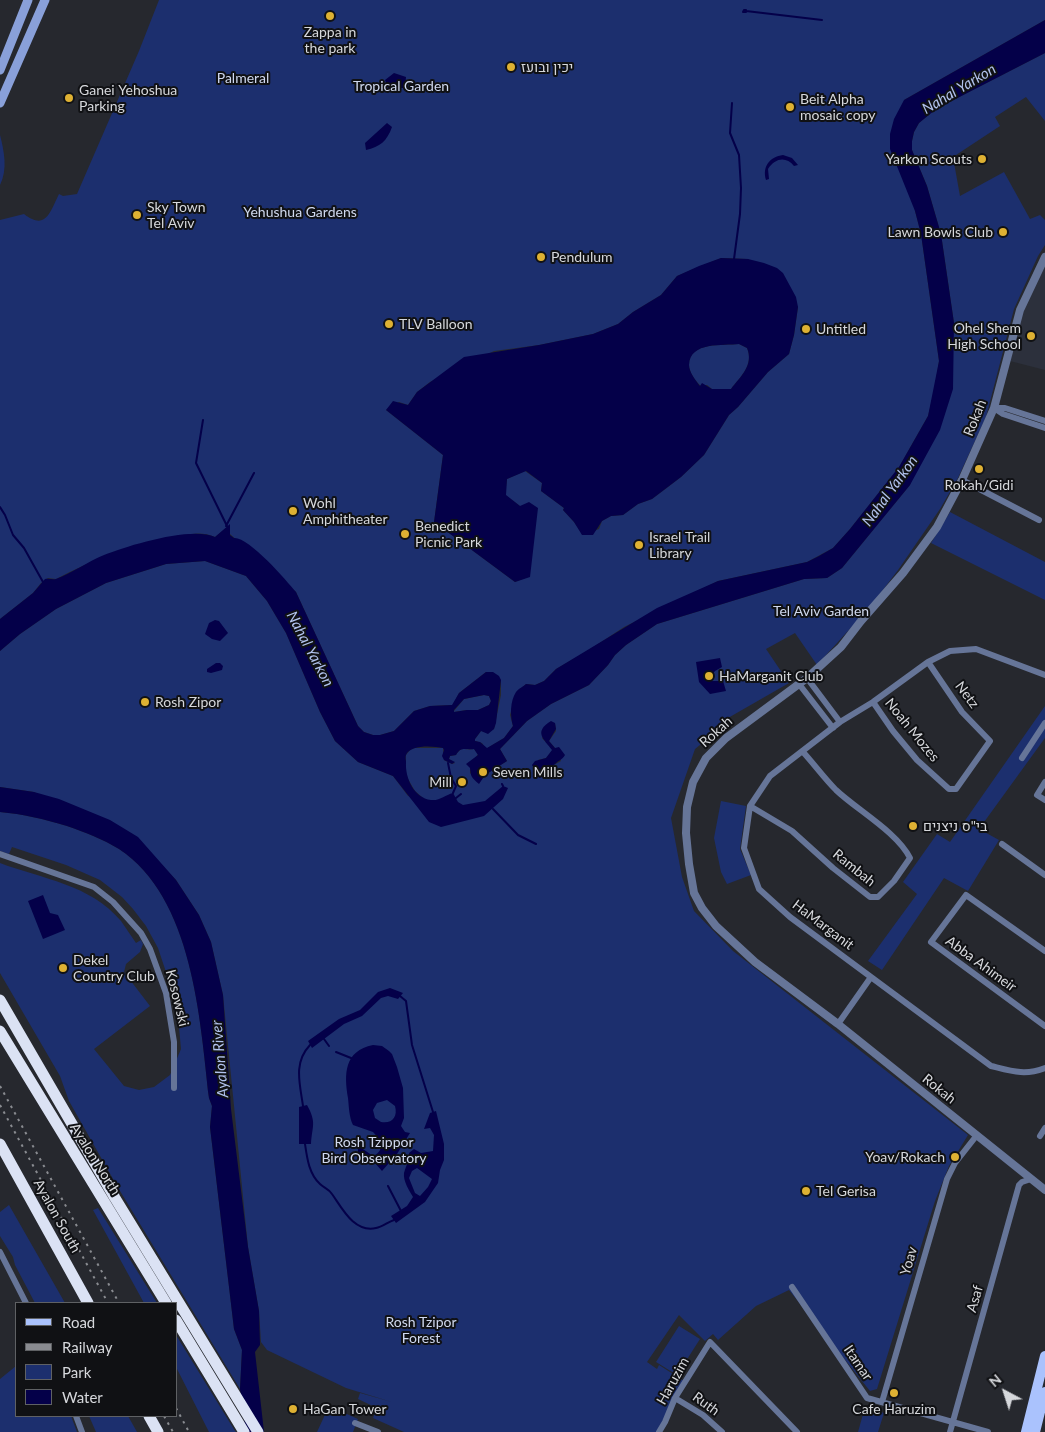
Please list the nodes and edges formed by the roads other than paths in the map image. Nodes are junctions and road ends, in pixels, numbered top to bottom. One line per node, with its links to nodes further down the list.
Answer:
1 (28, 0): 3 (main road)
2 (45, 0): 4 (main road)
3 (0, 70)
4 (0, 103)
5 (1045, 257): 6 (street, Rokah)
6 (994, 408): 7 (street); 8 (street); 9 (street, Rokah)
7 (1045, 421)
8 (1045, 428)
9 (962, 480): 10 (street); 13 (street, Rokah)
10 (1039, 520)
11 (928, 662): 12 (street, HaMarganit); 15 (street, HaMarganit); 19 (street, Netz)
12 (1045, 675)
13 (806, 678): 14 (street, Rokah); 16 (street)
14 (798, 684): 18 (street); 31 (street, Rokah)
15 (873, 702): 16 (street, HaMarganit); 19 (street, Noah Mozes)
16 (840, 722): 18 (street, HaMarganit)
17 (1045, 723): 21 (street)
18 (833, 728): 20 (street, HaMarganit)
19 (990, 740)
20 (803, 752): 24 (street, HaMarganit); 24 (street, Rambah)
21 (1022, 758)
22 (1045, 782): 23 (street)
23 (1045, 800)
24 (750, 806): 29 (street, HaMarganit)
25 (1002, 844): 27 (street)
26 (0, 854): 35 (street, Kosowski)
27 (1045, 874)
28 (1045, 950): 32 (street, Abba Ahimeir)
29 (871, 977): 31 (street); 34 (street, HaMarganit)
30 (0, 1000): 36 (highway)
31 (838, 1024): 38 (street, Rokah)
32 (1045, 1026)
33 (0, 1031): 48 (highway, Ayalon North)
34 (1045, 1068)
35 (174, 1088)
36 (72, 1124): 47 (highway); 61 (highway)
37 (1045, 1128): 39 (street)
38 (977, 1135): 41 (street, Rokah); 53 (street, Yoav)
39 (1040, 1136)
40 (0, 1144): 46 (highway, Ayalon South)
41 (1031, 1178): 42 (street, Rokah); 56 (street, Asaf)
42 (1045, 1190)
43 (0, 1252): 45 (street)
44 (792, 1287): 53 (street, Itamar)
45 (25, 1302)
46 (87, 1302)
47 (166, 1302)
48 (166, 1302)
49 (178, 1322): 58 (highway)
50 (1045, 1356): 68 (main road)
51 (1045, 1392): 69 (main road)
52 (675, 1398): 63 (street, Haruzim); 64 (street, Ruth); 65 (street, Haruzim)
53 (882, 1402): 56 (street, Itamar)
54 (76, 1417): 59 (street)
55 (150, 1417): 60 (highway)
56 (953, 1422): 66 (street, Asaf); 67 (street, Itamar)
57 (356, 1424): 62 (street)
58 (242, 1428)
59 (82, 1432)
60 (158, 1432)
61 (258, 1432)
62 (378, 1432)
63 (659, 1432)
64 (722, 1432)
65 (796, 1432)
66 (950, 1432)
67 (988, 1432)
68 (1026, 1432)
69 (1035, 1432)

